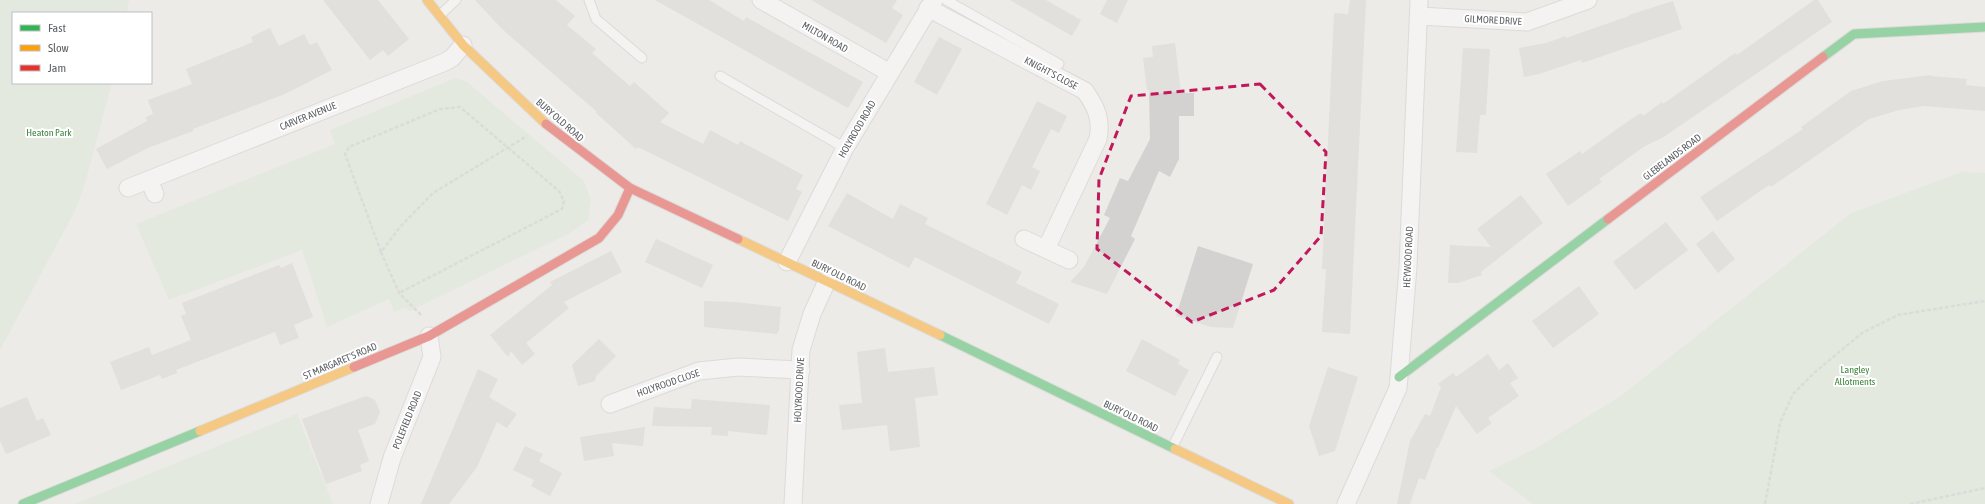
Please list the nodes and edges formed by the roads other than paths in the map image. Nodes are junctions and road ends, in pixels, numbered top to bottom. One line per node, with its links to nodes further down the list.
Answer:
1 (427, 0): 9 (street, BURY OLD ROAD)
2 (456, 0): 9 (lane)
3 (589, 0): 12 (lane)
4 (761, 0): 14 (street, MILTON ROAD)
5 (946, 0): 13 (lane)
6 (1588, 0): 8 (street, GILMORE DRIVE)
7 (931, 4): 14 (street, HOLYROOD ROAD); 20 (street, KNIGHT'S CLOSE)
8 (1419, 8): 27 (street, HEYWOOD ROAD)
9 (439, 16): 11 (street, BURY OLD ROAD)
10 (1985, 27): 27 (street, GLEBELANDS ROAD)
11 (463, 45): 17 (street, CARVER AVENUE); 18 (street, BURY OLD ROAD)
12 (642, 58)
13 (1059, 64)
14 (890, 73): 16 (street, HOLYROOD ROAD)
15 (720, 76): 16 (lane)
16 (845, 148): 22 (street, HOLYROOD ROAD)
17 (128, 188)
18 (630, 188): 22 (street, BURY OLD ROAD); 24 (street, ST MARGARET'S ROAD)
19 (1024, 239): 20 (street)
20 (1046, 249): 21 (street)
21 (1069, 260)
22 (787, 262): 23 (street, BURY OLD ROAD)
23 (827, 281): 26 (street, HOLYROOD DRIVE); 29 (street, BURY OLD ROAD)
24 (433, 334): 30 (street, ST MARGARET'S ROAD); 31 (street, POLEFIELD ROAD)
25 (1217, 357): 29 (lane)
26 (800, 370): 28 (street, HOLYROOD CLOSE); 32 (street, HOLYROOD DRIVE)
27 (1399, 377): 34 (street, HEYWOOD ROAD)
28 (610, 404)
29 (1172, 448): 33 (street, BURY OLD ROAD)
30 (23, 504)
31 (379, 504)
32 (793, 504)
33 (1289, 504)
34 (1346, 504)

